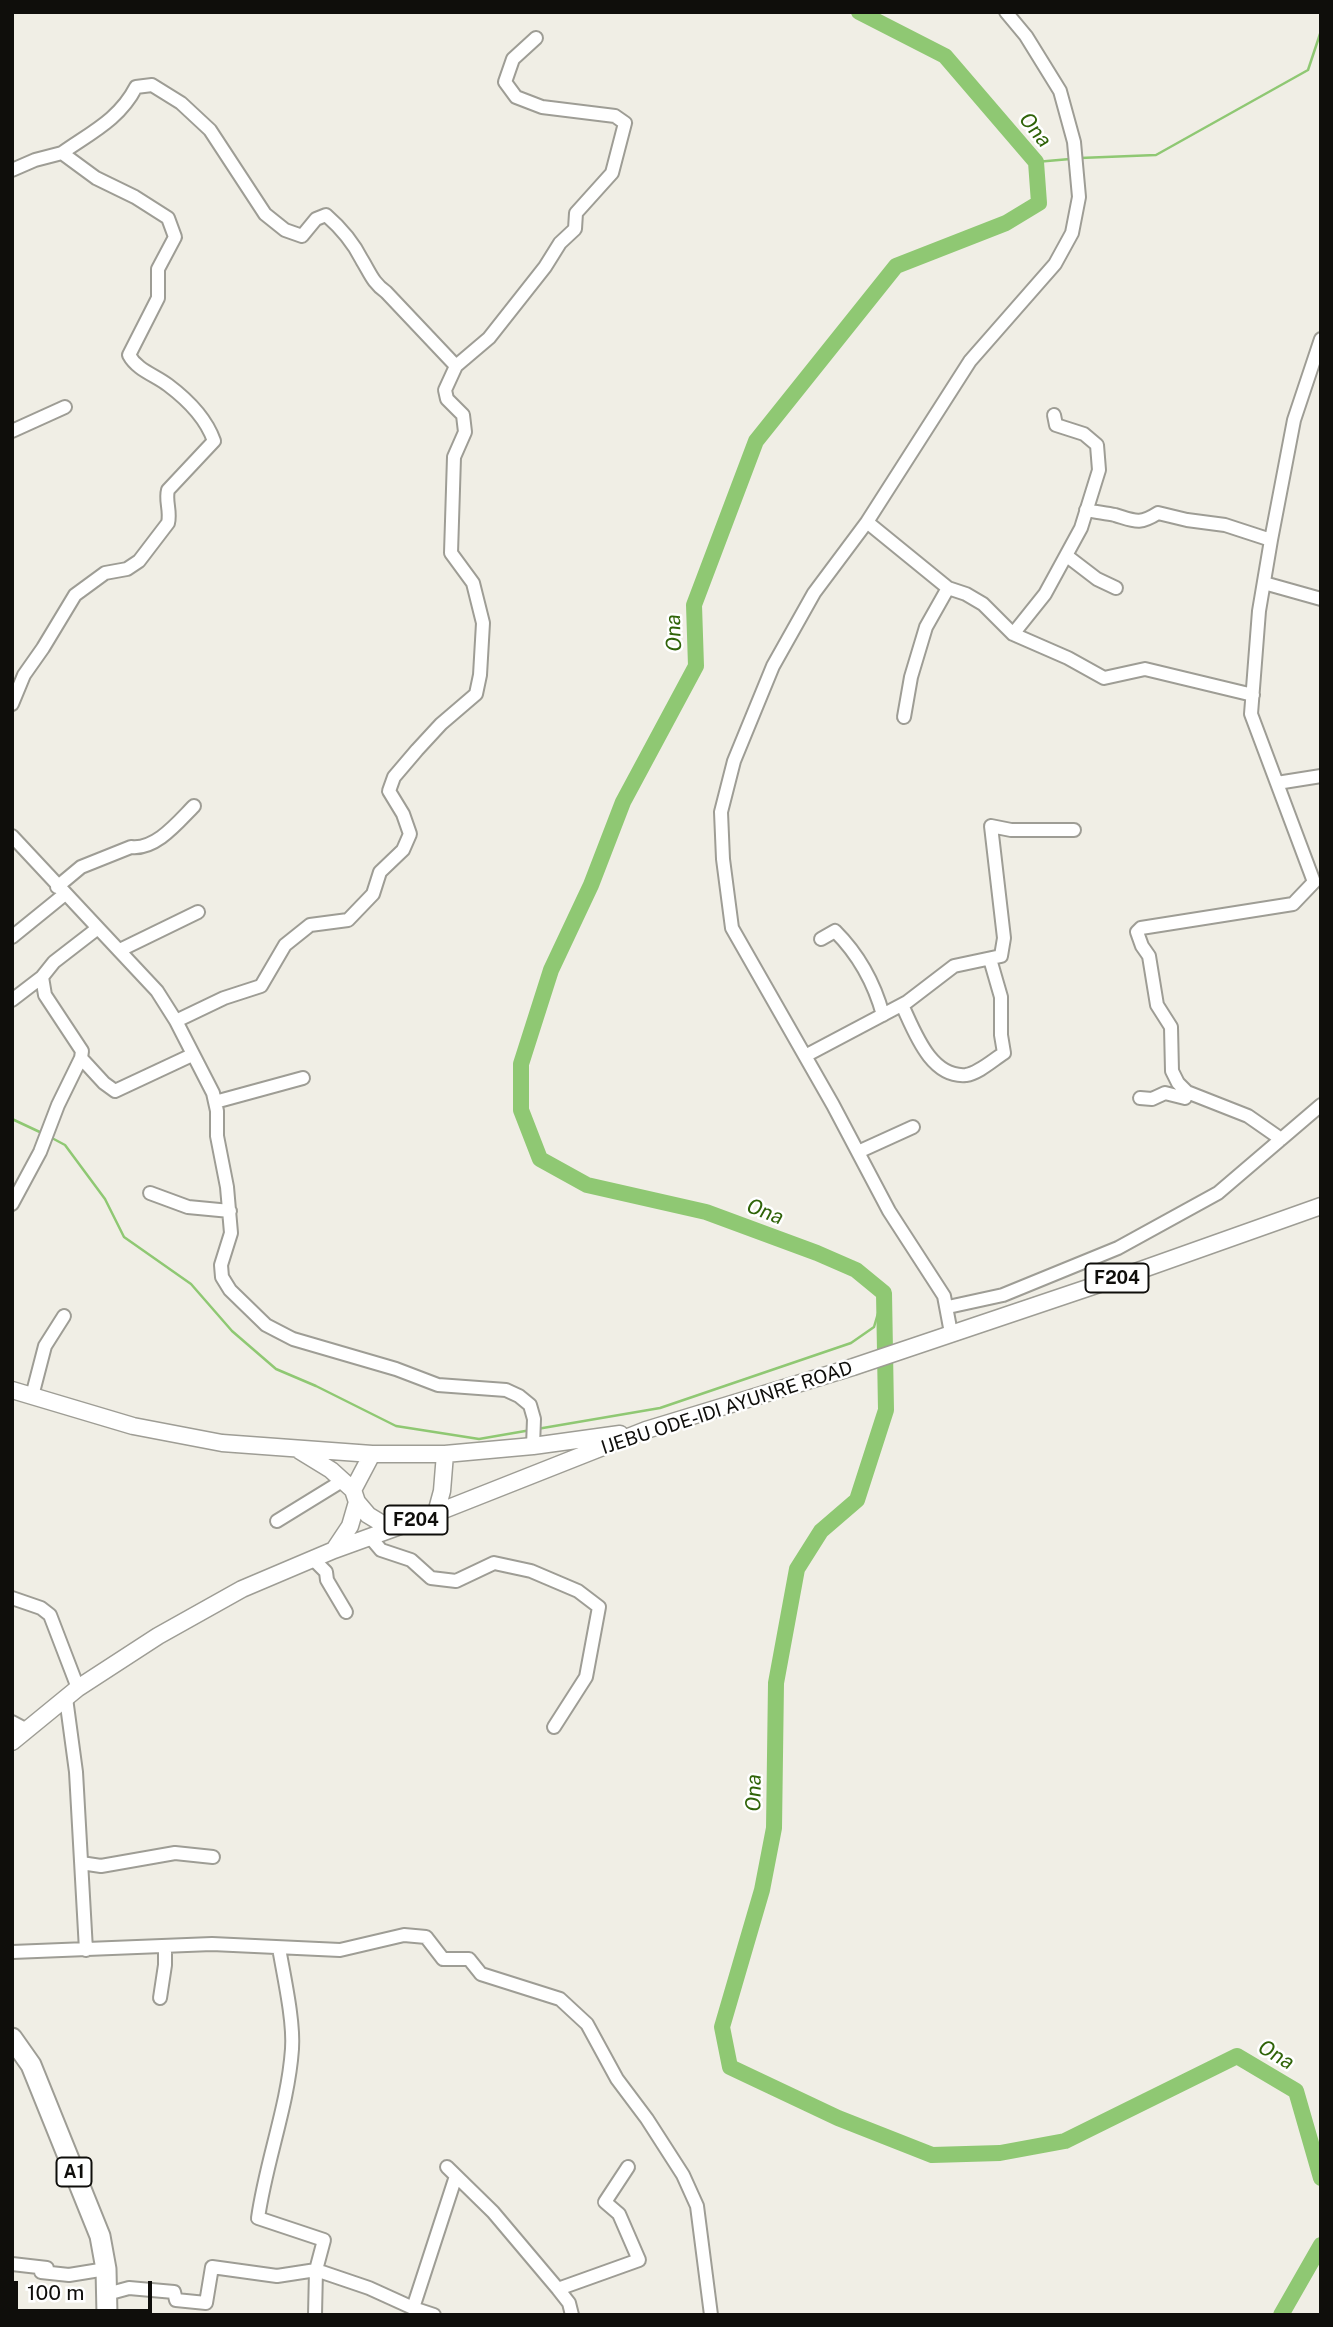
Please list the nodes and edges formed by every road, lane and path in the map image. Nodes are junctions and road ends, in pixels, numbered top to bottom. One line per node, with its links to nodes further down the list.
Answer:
1 (1006, 12): 11 (street)
2 (536, 38): 6 (street)
3 (62, 153): 4 (street); 6 (street); 20 (street)
4 (12, 170)
5 (1321, 339): 12 (street)
6 (456, 366): 39 (street)
7 (65, 407): 9 (street)
8 (1054, 415): 10 (street)
9 (12, 431)
10 (1086, 510): 12 (street); 13 (street)
11 (867, 522): 16 (street); 41 (street)
12 (1271, 540): 14 (street)
13 (1067, 556): 15 (street); 18 (street)
14 (1264, 583): 17 (street); 19 (street)
15 (1115, 588)
16 (948, 589): 18 (street); 21 (street)
17 (1321, 599)
18 (1013, 634): 19 (street)
19 (1253, 695): 23 (street)
20 (12, 704)
21 (904, 717)
22 (1321, 776): 23 (street)
23 (1277, 783): 27 (street)
24 (194, 806): 28 (street)
25 (1074, 830): 34 (street)
26 (12, 836): 28 (street)
27 (1317, 883): 44 (street)
28 (61, 891): 30 (street); 31 (street)
29 (198, 912): 33 (street)
30 (98, 928): 33 (street); 35 (street)
31 (12, 937)
32 (821, 939): 38 (street)
33 (120, 950): 39 (street)
34 (990, 959): 37 (street); 37 (street)
35 (42, 977): 36 (street); 42 (street)
36 (12, 1000)
37 (902, 1005): 38 (street)
38 (883, 1015): 41 (street)
39 (176, 1021): 40 (street)
40 (192, 1055): 42 (street); 46 (street)
41 (805, 1056): 50 (street)
42 (82, 1058): 52 (street)
43 (303, 1077): 46 (street)
44 (1187, 1092): 45 (street); 49 (street)
45 (1140, 1098)
46 (215, 1102): 54 (street)
47 (1321, 1105): 49 (street)
48 (913, 1127): 50 (street)
49 (1281, 1139): 55 (street)
50 (858, 1152): 55 (street)
51 (150, 1193): 54 (street)
52 (12, 1204)
53 (1321, 1206): 57 (main road, IJEBU ODE-IDI AYUNRE ROAD / F204)
54 (230, 1211): 61 (street)
55 (948, 1307): 57 (street)
56 (64, 1316): 59 (street)
57 (951, 1333): 60 (main road, IJEBU ODE-IDI AYUNRE ROAD / F204)
58 (12, 1390): 59 (main road)
59 (32, 1396): 62 (main road)
60 (646, 1430): 61 (main road); 66 (main road, IJEBU ODE-IDI AYUNRE ROAD / F204)
61 (534, 1440): 64 (main road)
62 (292, 1447): 63 (main road); 65 (main road)
63 (372, 1454): 64 (main road); 65 (main road)
64 (446, 1454): 66 (main road)
65 (351, 1491): 67 (street); 68 (main road); 70 (main road)
66 (436, 1513): 68 (main road, IJEBU ODE-IDI AYUNRE ROAD / F204)
67 (277, 1521)
68 (391, 1529): 69 (main road, IJEBU ODE-IDI AYUNRE ROAD / F204)
69 (370, 1537): 70 (main road, IJEBU ODE-IDI AYUNRE ROAD / F204); 76 (street)
70 (334, 1550): 71 (main road, IJEBU ODE-IDI AYUNRE ROAD / F204)
71 (313, 1559): 73 (street); 74 (main road, IJEBU ODE-IDI AYUNRE ROAD / F204)
72 (12, 1598): 74 (street)
73 (346, 1612)
74 (72, 1693): 75 (main road, IJEBU ODE-IDI AYUNRE ROAD / F204); 79 (street)
75 (20, 1726): 77 (main road, IJEBU ODE-IDI AYUNRE ROAD / F204)
76 (554, 1727)
77 (12, 1742)
78 (213, 1857): 79 (street)
79 (81, 1863): 82 (street)
80 (165, 1946): 81 (street); 82 (street); 84 (street)
81 (279, 1948): 89 (street); 97 (street)
82 (86, 1950): 83 (street)
83 (12, 1952)
84 (160, 1998)
85 (12, 2038): 88 (highway, A1)
86 (628, 2167): 90 (street)
87 (12, 2264): 88 (street)
88 (106, 2269): 91 (highway, A1)
89 (316, 2270): 91 (street); 92 (street); 94 (street)
90 (558, 2289): 92 (street); 96 (street)
91 (107, 2294): 93 (highway, A1)
92 (413, 2308): 95 (street)
93 (107, 2315)
94 (315, 2315)
95 (434, 2315)
96 (572, 2315)
97 (711, 2315)

